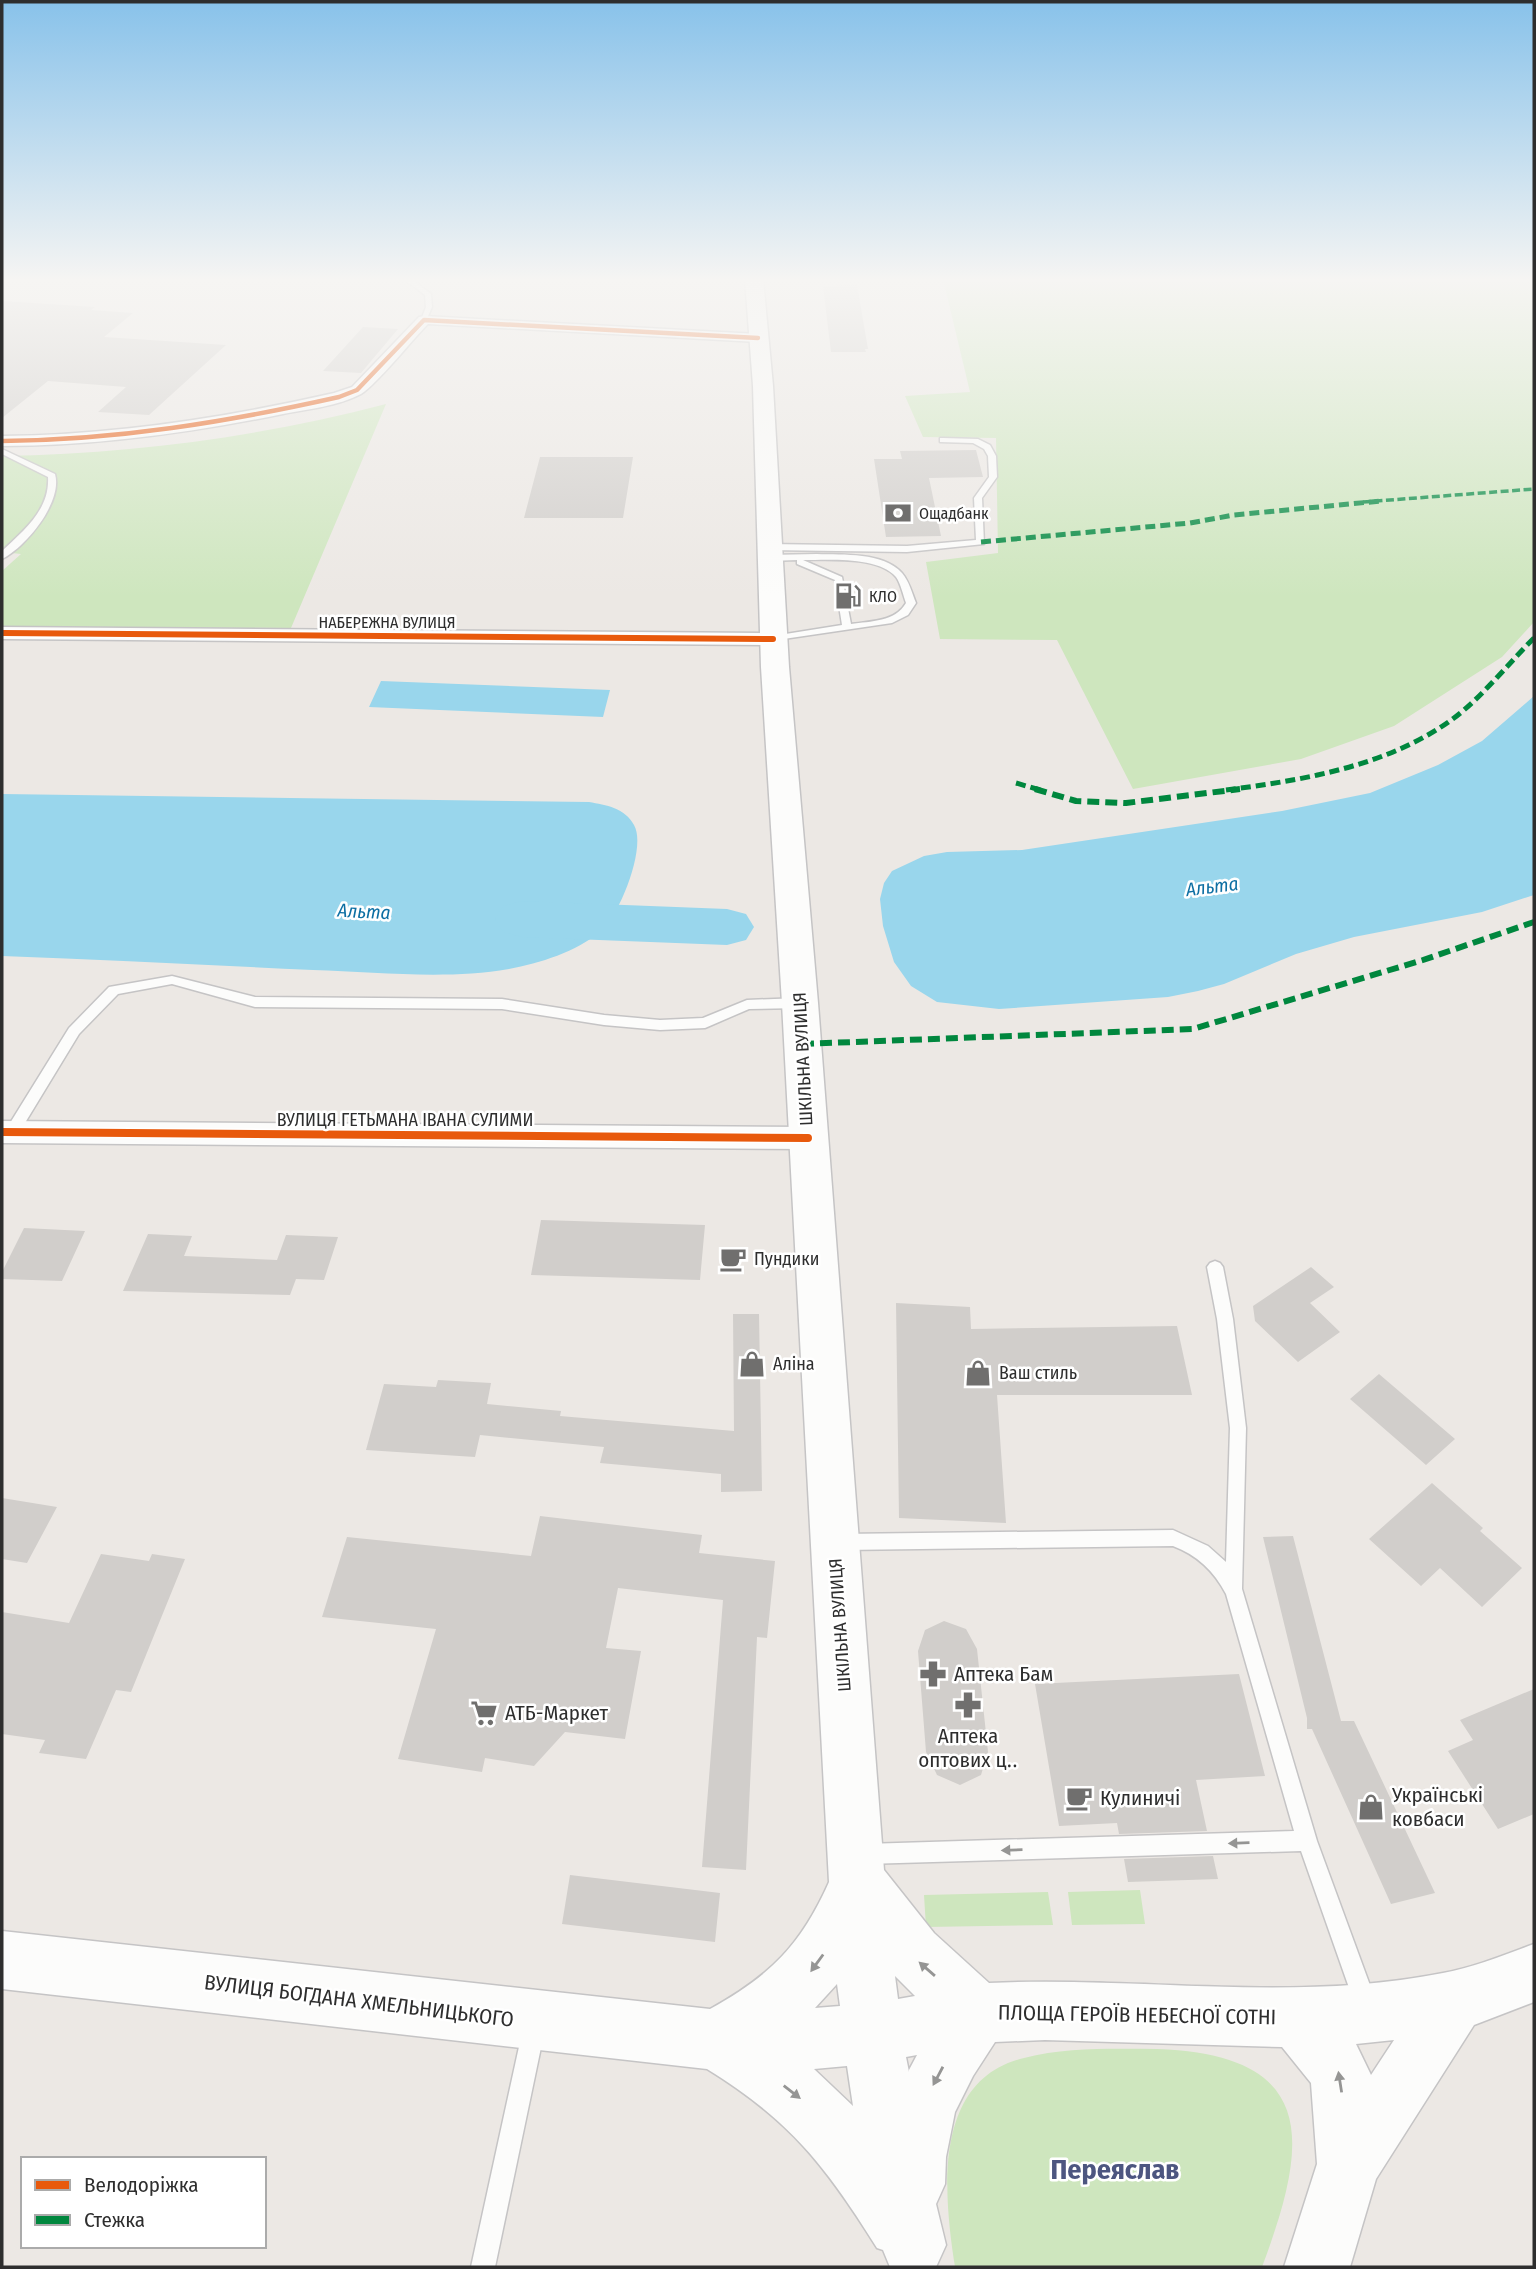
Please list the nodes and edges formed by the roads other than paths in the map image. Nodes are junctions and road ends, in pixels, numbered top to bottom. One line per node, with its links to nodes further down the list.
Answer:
1 (362, 385): 4 (street)
2 (763, 385): 6 (main road, ШКІЛЬНА ВУЛИЦЯ)
3 (943, 440): 6 (lane)
4 (2, 441)
5 (2, 451): 7 (lane)
6 (777, 555): 8 (lane); 8 (lane); 10 (main road, ШКІЛЬНА ВУЛИЦЯ)
7 (2, 556)
8 (847, 628): 10 (lane)
9 (2, 633): 10 (street, НАБЕРЕЖНА ВУЛИЦЯ)
10 (773, 639): 11 (main road, ШКІЛЬНА ВУЛИЦЯ)
11 (800, 1003): 12 (lane); 13 (main road, ШКІЛЬНА ВУЛИЦЯ)
12 (7, 1132): 13 (street, ВУЛИЦЯ ГЕТЬМАНА ІВАНА СУЛИМИ)
13 (808, 1138): 15 (main road, ШКІЛЬНА ВУЛИЦЯ)
14 (1215, 1267): 16 (lane)
15 (835, 1542): 16 (lane); 18 (main road, ШКІЛЬНА ВУЛИЦЯ)
16 (1234, 1592): 17 (lane)
17 (1307, 1841): 18 (lane, one-way to 18); 23 (lane)
18 (857, 1867): 22 (main road, one-way to 18); 26 (main road, ШКІЛЬНА ВУЛИЦЯ); 27 (main road, one-way to 27)
19 (2, 1960): 25 (main road, ВУЛИЦЯ БОГДАНА ХМЕЛЬНИЦЬКОГО)
20 (1534, 1972): 21 (main road)
21 (1454, 2001): 23 (main road); 28 (main road)
22 (979, 2013): 24 (main road, ПЛОЩА ГЕРОЇВ НЕБЕСНОЇ СОТНІ); 26 (main road, ВУЛИЦЯ БОГДАНА ХМЕЛЬНИЦЬКОГО); 29 (main road, ПЛОЩА ГЕРОЇВ НЕБЕСНОЇ СОТНІ, one-way to 29)
23 (1370, 2014): 24 (main road)
24 (1297, 2018): 28 (main road, ПЛОЩА ГЕРОЇВ НЕБЕСНОЇ СОТНІ, one-way to 24)
25 (536, 2022): 27 (main road, ВУЛИЦЯ БОГДАНА ХМЕЛЬНИЦЬКОГО); 30 (lane)
26 (872, 2034): 27 (main road, ВУЛИЦЯ БОГДАНА ХМЕЛЬНИЦЬКОГО); 29 (main road, ШКІЛЬНА ВУЛИЦЯ)
27 (715, 2040): 29 (main road, ВУЛИЦЯ БОГДАНА ХМЕЛЬНИЦЬКОГО, one-way to 29)
28 (1349, 2164): 31 (main road, ПЛОЩА ГЕРОЇВ НЕБЕСНОЇ СОТНІ)
29 (914, 2256)
30 (483, 2267)
31 (1317, 2267)

